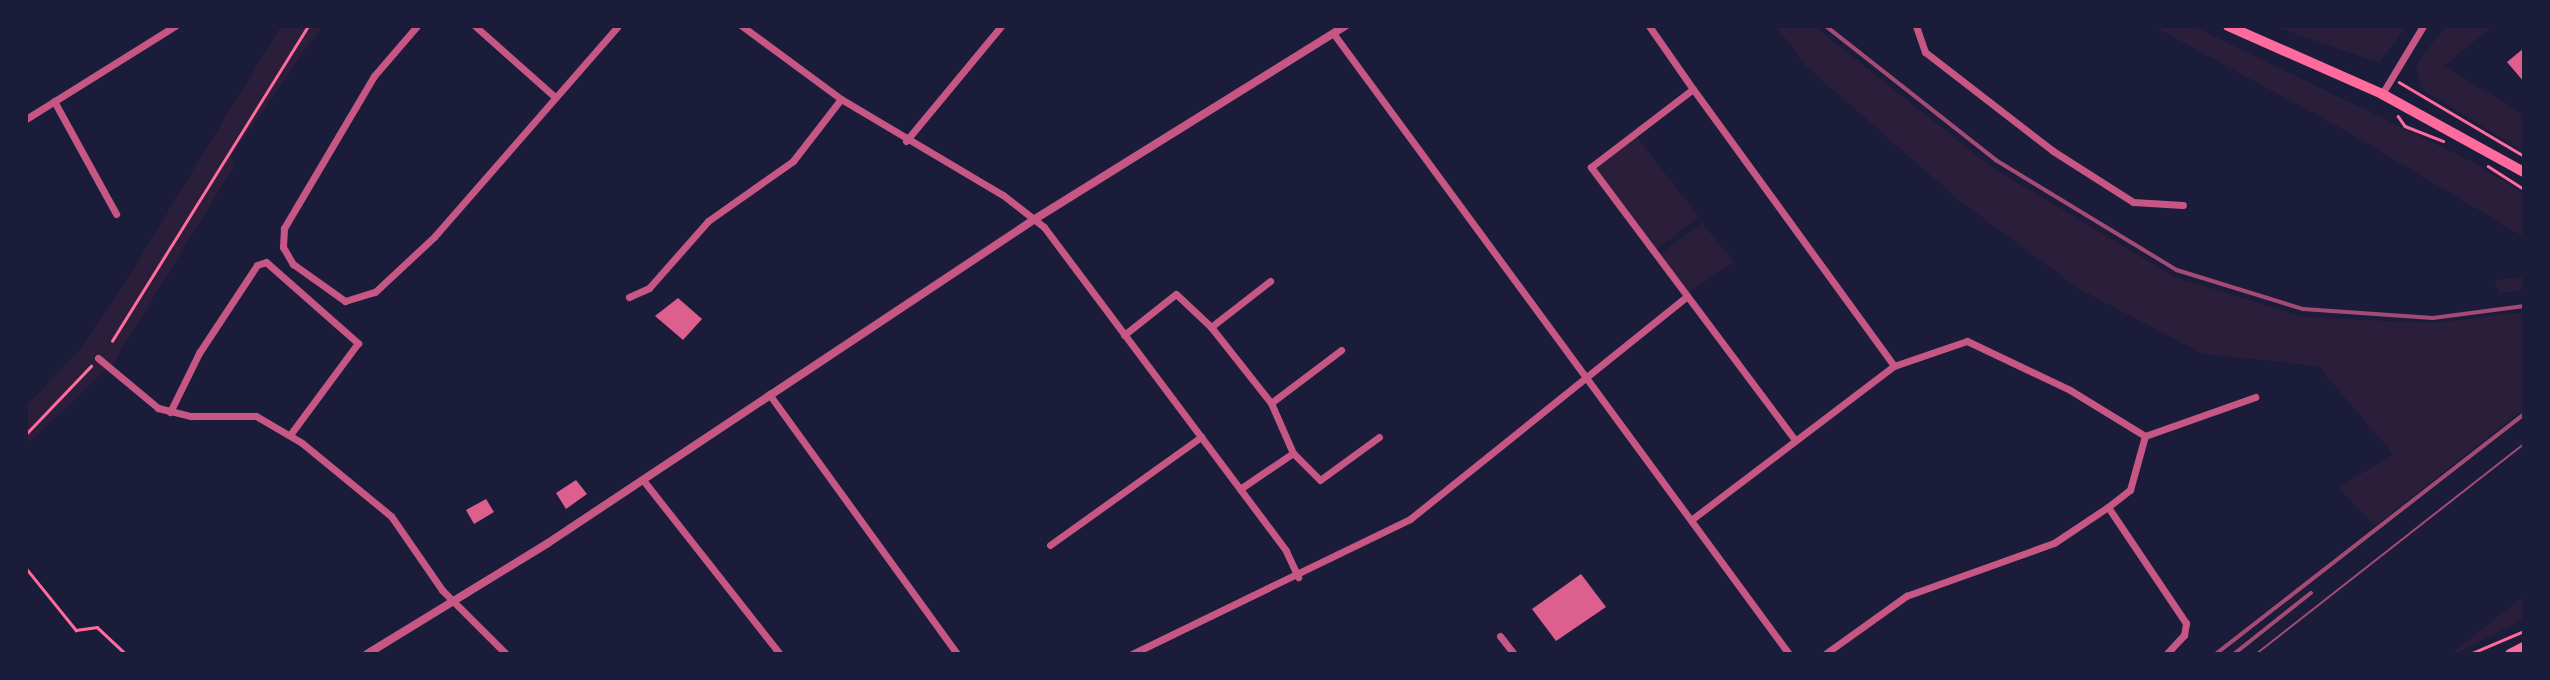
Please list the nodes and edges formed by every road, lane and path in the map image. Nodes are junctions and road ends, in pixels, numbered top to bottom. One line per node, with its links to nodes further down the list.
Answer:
1 (175, 26): 19 (street)
2 (308, 26): 36 (path)
3 (417, 26): 17 (street)
4 (475, 26): 17 (street)
5 (618, 26): 17 (street)
6 (742, 26): 18 (street)
7 (1001, 26): 22 (street)
8 (1345, 26): 13 (street)
9 (1649, 26): 15 (street)
10 (1916, 26): 28 (street)
11 (2228, 26): 16 (main road)
12 (2423, 26): 16 (street)
13 (1333, 33): 30 (street); 40 (street)
14 (2404, 84): 24 (path)
15 (1693, 89): 33 (street); 39 (street)
16 (2382, 93): 26 (main road)
17 (555, 97)
18 (841, 99): 22 (street); 32 (street)
19 (54, 102): 20 (street); 29 (street)
20 (26, 120)
21 (2405, 126): 23 (path)
22 (906, 141): 30 (street)
23 (2452, 146)
24 (2524, 156)
25 (2481, 162): 27 (path)
26 (2524, 172)
27 (2524, 189)
28 (2183, 205)
29 (116, 214)
30 (1035, 219): 35 (street); 41 (street)
31 (1270, 281): 34 (street)
32 (629, 297)
33 (1685, 298): 40 (street); 50 (street)
34 (1211, 327): 35 (street); 43 (street)
35 (1124, 335): 48 (street)
36 (112, 341)
37 (1341, 350): 43 (street)
38 (98, 358): 44 (street); 45 (path)
39 (1895, 366): 47 (street); 50 (street)
40 (1587, 380): 55 (street); 58 (street)
41 (769, 394): 52 (street); 67 (street)
42 (2255, 397): 47 (street)
43 (1271, 403): 51 (street)
44 (170, 412): 46 (street); 46 (street)
45 (26, 434)
46 (290, 435): 59 (street)
47 (2145, 436): 54 (street)
48 (1201, 437): 53 (street); 56 (street)
49 (1379, 437): 51 (street)
50 (1795, 440): 55 (street)
51 (1293, 453): 53 (street)
52 (643, 480): 59 (street); 66 (street)
53 (1240, 489): 58 (street)
54 (2108, 507): 71 (street); 72 (street)
55 (1691, 520): 70 (street)
56 (1050, 545)
57 (26, 568): 63 (path)
58 (1298, 577): 68 (street)
59 (451, 600): 64 (street); 65 (street)
60 (2524, 631): 73 (path)
61 (1500, 636): 69 (street)
62 (2524, 647): 74 (main road)
63 (126, 654)
64 (366, 654)
65 (506, 654)
66 (780, 654)
67 (957, 654)
68 (1132, 654)
69 (1514, 654)
70 (1789, 654)
71 (1825, 654)
72 (2165, 654)
73 (2470, 654)
74 (2510, 654)

